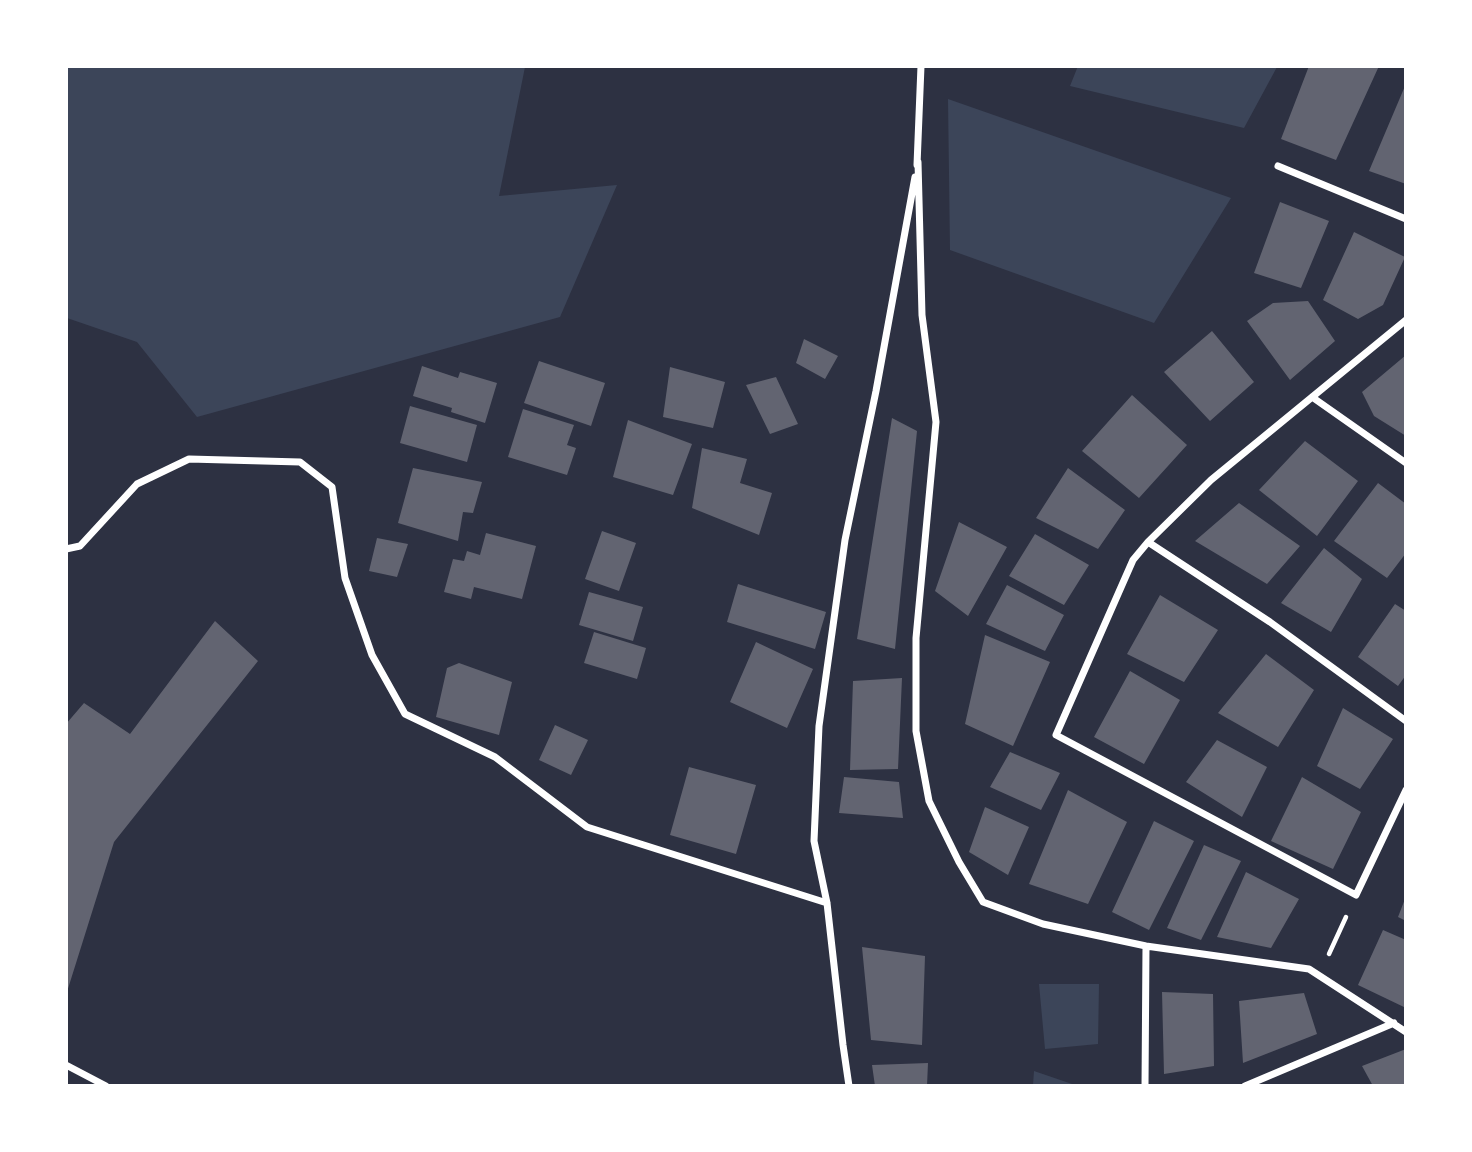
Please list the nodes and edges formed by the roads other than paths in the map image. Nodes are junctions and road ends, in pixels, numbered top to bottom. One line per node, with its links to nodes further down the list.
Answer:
1 (921, 66): 2 (street)
2 (918, 162): 12 (street); 13 (street)
3 (1278, 166): 4 (street)
4 (1405, 219)
5 (1405, 320): 6 (street)
6 (1312, 397): 7 (street); 8 (street)
7 (1405, 463)
8 (1148, 542): 10 (street); 11 (street)
9 (66, 548): 12 (street)
10 (1405, 720)
11 (1405, 790)
12 (827, 903): 18 (street)
13 (1146, 946): 14 (street); 19 (street)
14 (1394, 1023): 15 (street); 20 (street)
15 (1405, 1031)
16 (66, 1065): 17 (street)
17 (106, 1086)
18 (849, 1086)
19 (1145, 1086)
20 (1245, 1086)

